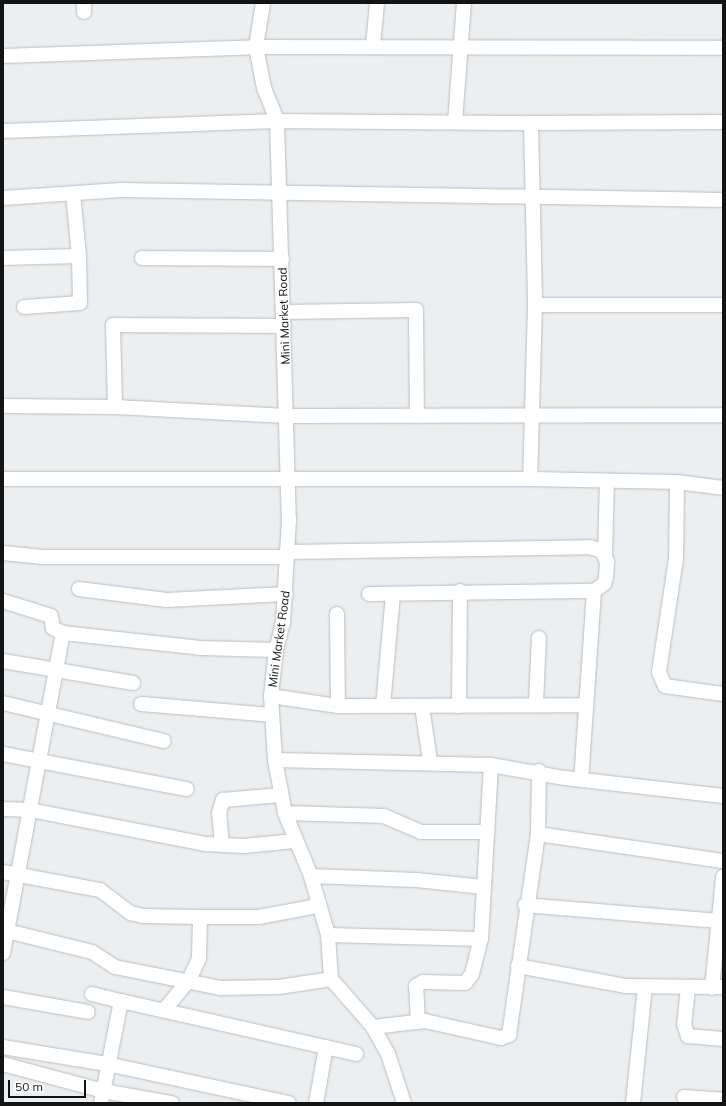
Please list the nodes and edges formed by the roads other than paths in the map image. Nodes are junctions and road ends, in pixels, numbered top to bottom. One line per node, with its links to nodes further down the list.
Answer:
1 (263, 3): 4 (street)
2 (377, 3): 5 (street)
3 (464, 3): 6 (street)
4 (256, 46): 5 (street); 8 (street); 9 (street, Mini Market Road)
5 (374, 46): 6 (street)
6 (461, 46): 7 (street); 10 (street)
7 (723, 48)
8 (3, 56)
9 (277, 121): 10 (street); 13 (street); 14 (street, Mini Market Road)
10 (455, 122): 12 (street)
11 (723, 122): 12 (street)
12 (531, 123): 17 (street)
13 (3, 131)
14 (280, 191): 15 (street); 17 (street); 22 (street, Mini Market Road)
15 (73, 194): 16 (street); 19 (street)
16 (3, 198)
17 (534, 199): 18 (street); 23 (street)
18 (723, 200)
19 (78, 256): 20 (street); 25 (street)
20 (3, 258)
21 (142, 258): 22 (street)
22 (282, 259): 26 (street, Mini Market Road)
23 (535, 305): 24 (street); 30 (street)
24 (723, 305)
25 (24, 307)
26 (284, 312): 27 (street, Mini Market Road); 33 (street)
27 (284, 326): 29 (street); 32 (street, Mini Market Road)
28 (3, 406): 29 (street)
29 (115, 407): 32 (street)
30 (534, 415): 31 (street); 33 (street); 36 (street)
31 (723, 415)
32 (287, 416): 33 (street); 35 (street, Mini Market Road)
33 (417, 416)
34 (3, 479): 35 (street)
35 (288, 479): 36 (street); 41 (street, Mini Market Road)
36 (530, 479): 37 (street)
37 (607, 481): 38 (street); 42 (street)
38 (677, 482): 39 (street); 57 (street)
39 (723, 488)
40 (3, 553): 41 (street)
41 (287, 555): 42 (street); 46 (street, Mini Market Road)
42 (605, 556): 45 (street)
43 (79, 589): 46 (street)
44 (460, 591): 45 (street); 48 (street); 66 (street)
45 (594, 591): 62 (street)
46 (286, 594): 53 (street, Mini Market Road)
47 (369, 594): 48 (street)
48 (393, 594): 64 (street)
49 (3, 601): 51 (street)
50 (337, 614): 63 (street)
51 (63, 633): 53 (street); 55 (street)
52 (539, 638): 61 (street)
53 (276, 650): 58 (street, Mini Market Road)
54 (3, 661): 55 (street)
55 (56, 671): 56 (street); 67 (street)
56 (133, 683)
57 (723, 694)
58 (271, 696): 63 (street); 68 (street, Mini Market Road)
59 (3, 703): 67 (street)
60 (141, 704): 68 (street)
61 (536, 704): 62 (street); 66 (street)
62 (586, 705): 76 (street)
63 (338, 706): 64 (street)
64 (383, 706): 65 (street)
65 (422, 706): 66 (street); 73 (street)
66 (459, 706)
67 (48, 711): 69 (street); 71 (street)
68 (271, 715): 72 (street, Mini Market Road)
69 (164, 741)
70 (3, 754): 71 (street)
71 (39, 760): 77 (street); 81 (street)
72 (275, 760): 73 (street); 78 (street, Mini Market Road)
73 (430, 761): 74 (street)
74 (491, 765): 75 (street); 83 (street)
75 (539, 772): 76 (street); 84 (street)
76 (581, 780): 79 (street)
77 (187, 789)
78 (281, 795): 82 (street, Mini Market Road); 86 (street)
79 (723, 796)
80 (3, 809): 81 (street)
81 (30, 810): 86 (street); 89 (street)
82 (285, 813): 83 (street); 85 (street, Mini Market Road)
83 (487, 832): 92 (street)
84 (538, 834): 87 (street); 93 (street)
85 (294, 841): 86 (street); 90 (street, Mini Market Road)
86 (222, 845)
87 (723, 861)
88 (3, 872): 89 (street)
89 (18, 875): 95 (street); 97 (street)
90 (311, 876): 92 (street); 94 (street, Mini Market Road)
91 (723, 878): 96 (street)
92 (484, 888): 99 (street)
93 (525, 905): 96 (street); 101 (street)
94 (318, 906): 95 (street); 98 (street, Mini Market Road)
95 (200, 917): 103 (street)
96 (718, 921): 106 (street)
97 (7, 931): 100 (street); 103 (street)
98 (328, 935): 99 (street); 102 (street, Mini Market Road)
99 (481, 939): 112 (street)
100 (3, 953)
101 (518, 966): 104 (street); 112 (street)
102 (331, 979): 103 (street); 113 (street)
103 (189, 980): 110 (street)
104 (645, 987): 105 (street); 127 (street)
105 (688, 988): 106 (street); 114 (street)
106 (717, 988)
107 (92, 994): 109 (street)
108 (3, 996): 111 (street)
109 (121, 1001): 110 (street); 119 (street)
110 (164, 1010): 116 (street)
111 (88, 1012)
112 (418, 1022): 113 (street)
113 (373, 1027): 126 (street)
114 (723, 1039)
115 (3, 1047): 119 (street)
116 (326, 1047): 117 (street); 125 (street)
117 (356, 1054)
118 (3, 1064): 120 (street)
119 (107, 1064): 120 (street); 124 (street)
120 (102, 1097): 123 (street)
121 (684, 1097): 122 (street)
122 (723, 1100)
123 (172, 1103)
124 (288, 1103)
125 (316, 1103)
126 (404, 1103)
127 (633, 1103)

